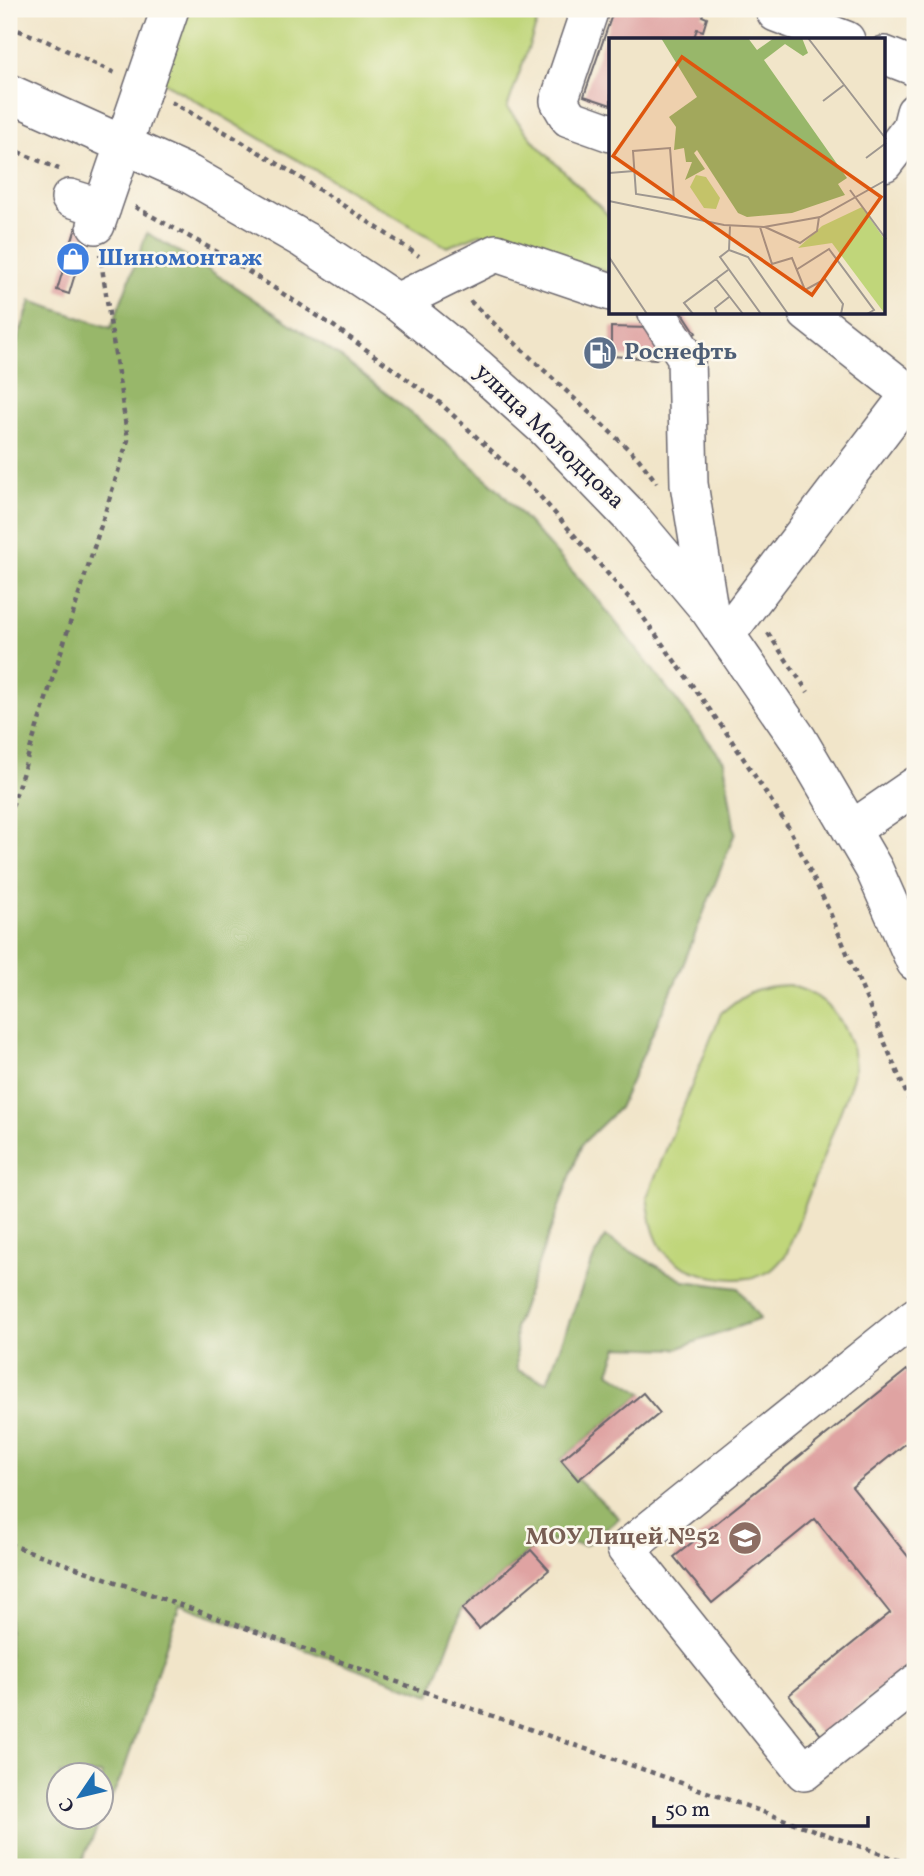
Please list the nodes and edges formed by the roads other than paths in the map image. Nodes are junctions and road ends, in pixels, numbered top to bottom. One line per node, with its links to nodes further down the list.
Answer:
1 (170, 9): 10 (street)
2 (590, 9): 9 (street)
3 (774, 9): 4 (street)
4 (841, 38)
5 (886, 56): 6 (street)
6 (915, 67)
7 (9, 93): 10 (street, улица Молодцова)
8 (915, 112): 11 (street)
9 (609, 132)
10 (124, 144): 12 (street); 14 (street, улица Молодцова)
11 (886, 160)
12 (94, 206)
13 (609, 291): 14 (street)
14 (397, 303): 17 (street, улица Молодцова)
15 (658, 315): 17 (street)
16 (810, 315): 17 (street)
17 (718, 622): 19 (street, улица Молодцова)
18 (915, 786): 19 (street)
19 (851, 830): 20 (street, улица Молодцова)
20 (915, 962)
21 (915, 1317): 22 (street)
22 (915, 1684)

